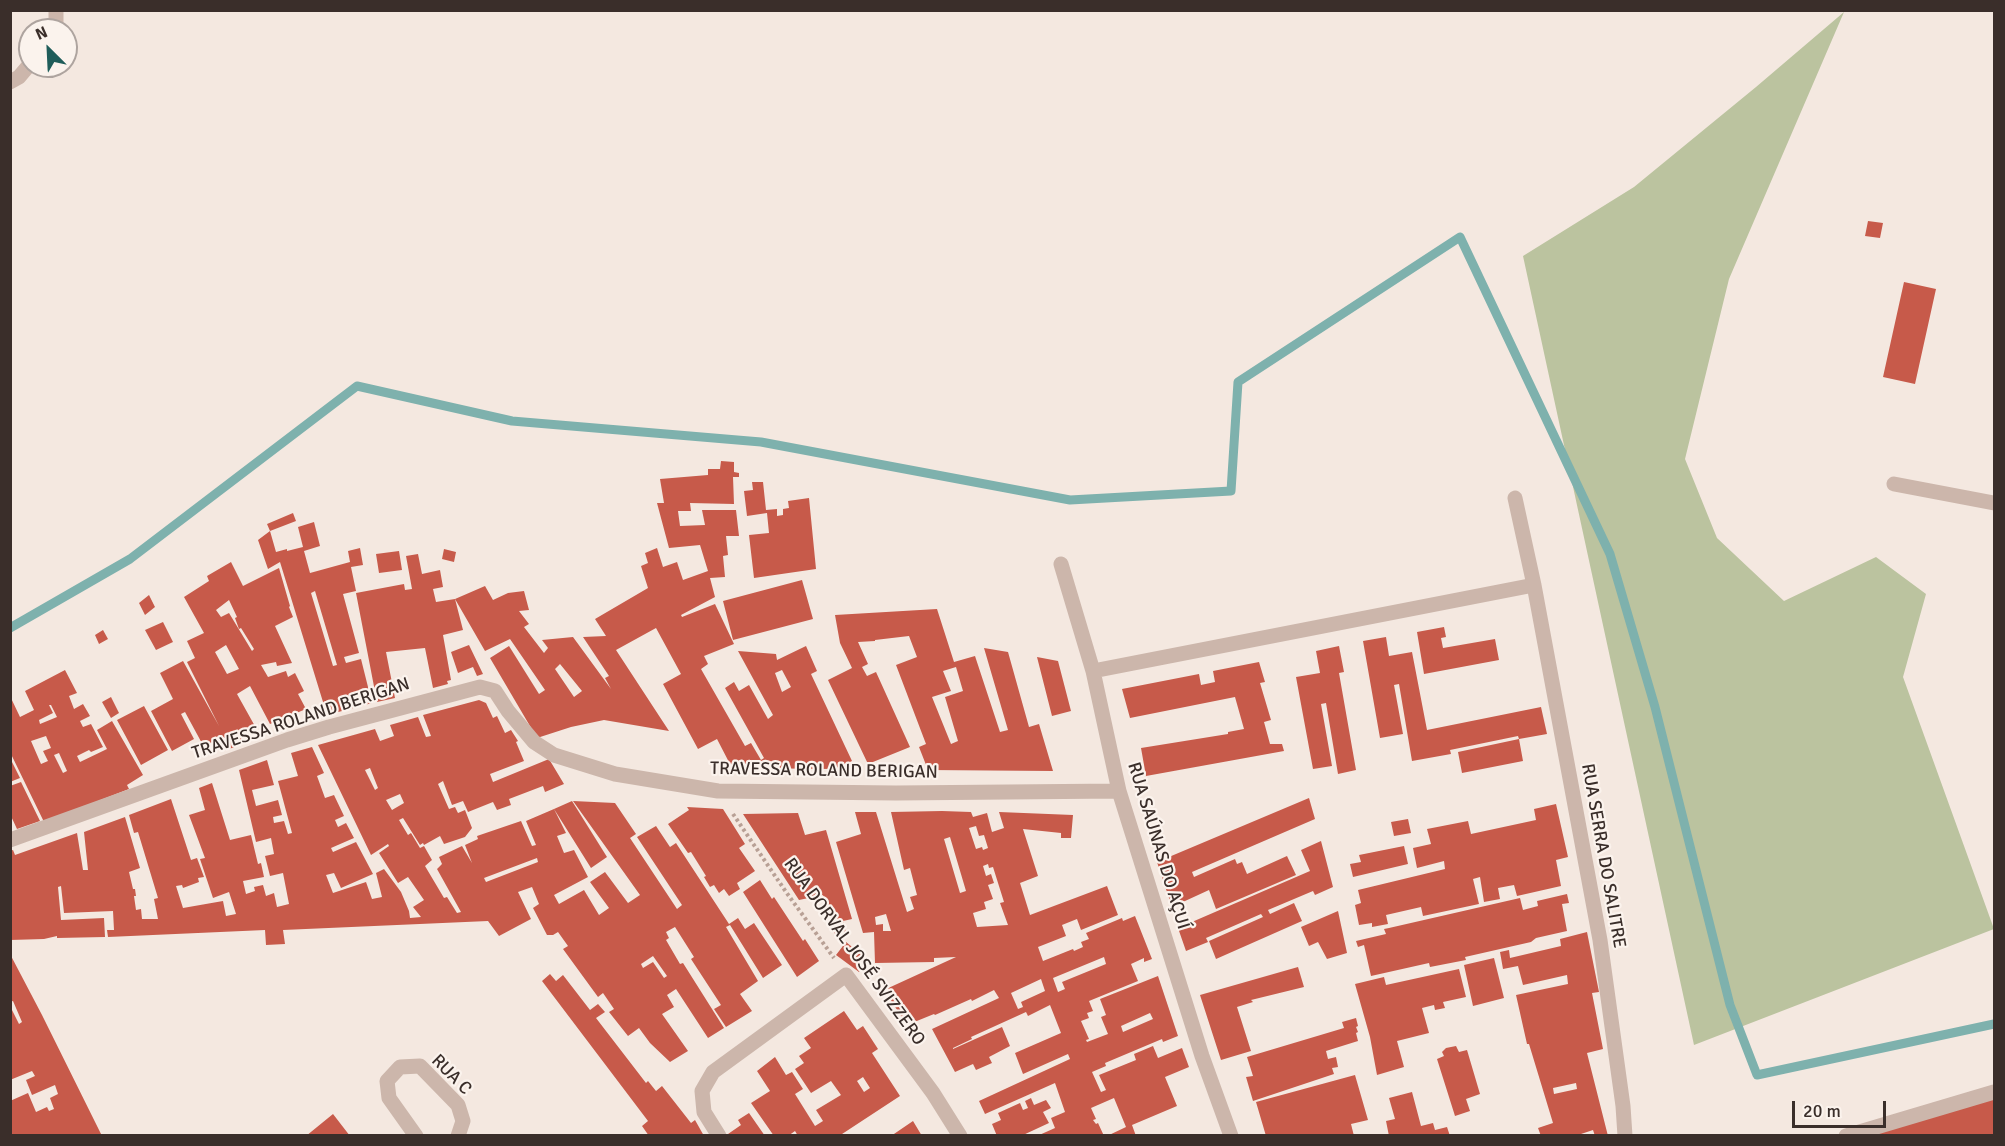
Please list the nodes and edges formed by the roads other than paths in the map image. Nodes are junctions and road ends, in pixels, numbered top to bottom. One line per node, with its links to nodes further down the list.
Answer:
1 (1894, 484): 3 (street)
2 (1515, 498): 5 (street, RUA SERRA DO SALITRE)
3 (1995, 503)
4 (1061, 564): 6 (street, RUA SAÚNAS DO AÇUÍ)
5 (1534, 585): 6 (street); 15 (street, RUA SERRA DO SALITRE)
6 (1093, 671): 7 (street, RUA SAÚNAS DO AÇUÍ)
7 (1119, 791): 8 (street, TRAVESSA ROLAND BERIGAN); 14 (street, RUA SAÚNAS DO AÇUÍ)
8 (10, 840)
9 (1995, 1092): 16 (street)
10 (416, 1136): 11 (street, RUA C)
11 (458, 1136)
12 (718, 1136): 13 (street, RUA DORVAL JOSÉ SVIZZERO)
13 (960, 1136)
14 (1231, 1136)
15 (1625, 1136)
16 (1846, 1136)

